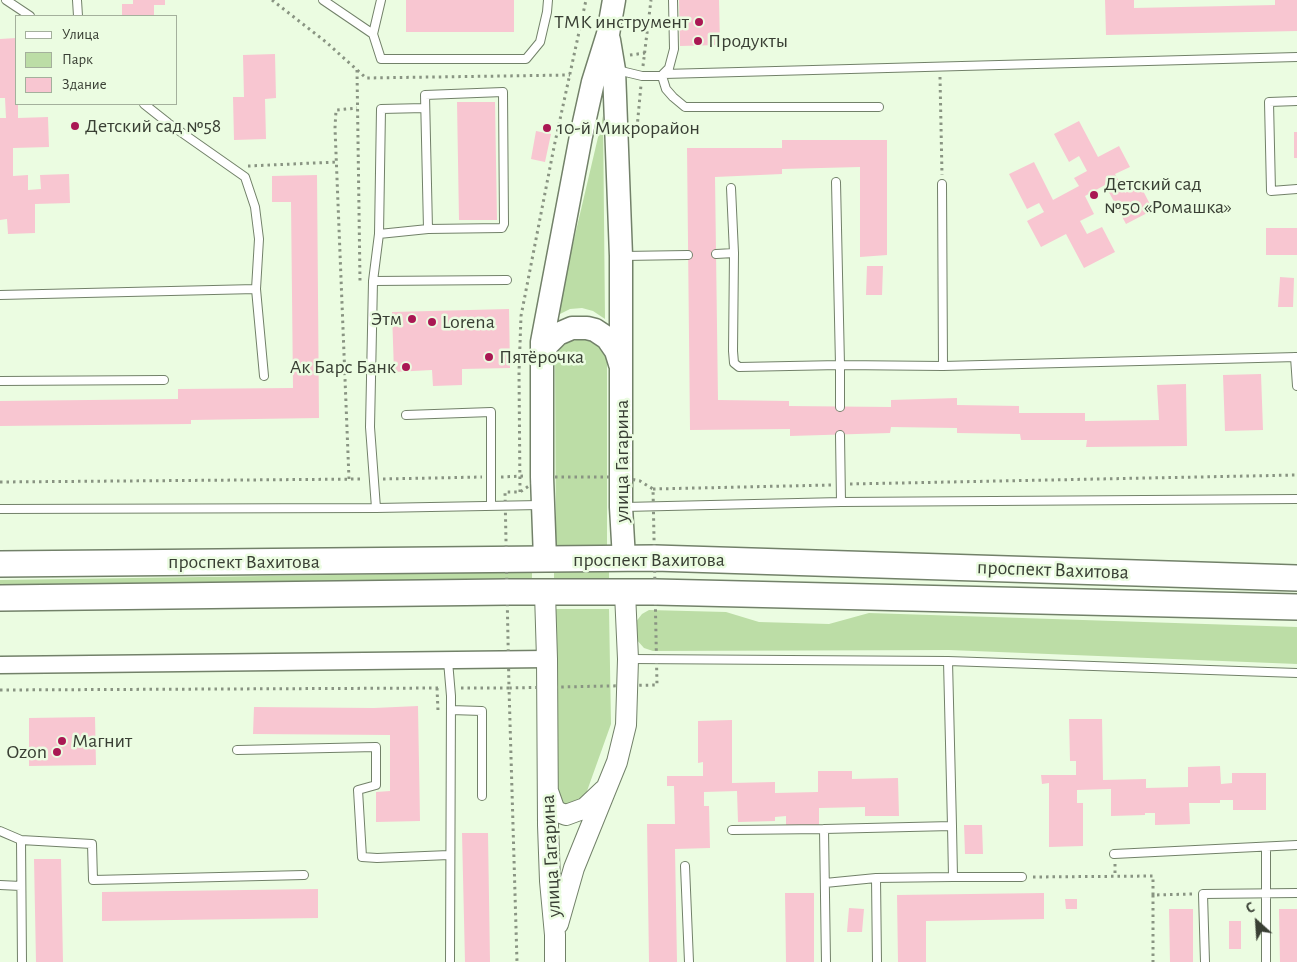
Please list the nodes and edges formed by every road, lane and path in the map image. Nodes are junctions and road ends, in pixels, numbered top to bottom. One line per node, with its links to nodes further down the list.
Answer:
1 (6, 0): 8 (lane)
2 (77, 0): 9 (lane)
3 (323, 0): 10 (lane)
4 (381, 0): 10 (lane)
5 (548, 0): 10 (lane)
6 (614, 0): 11 (main road, улица Гагарина)
7 (673, 0): 16 (lane)
8 (28, 15)
9 (78, 15)
10 (372, 34)
11 (608, 34): 15 (main road, улица Гагарина); 43 (main road, улица Гагарина)
12 (1297, 57): 13 (lane)
13 (940, 66): 16 (lane); 25 (path)
14 (357, 70): 20 (path)
15 (614, 70): 16 (lane); 33 (main road, улица Гагарина)
16 (663, 75): 19 (lane)
17 (1297, 101): 27 (lane)
18 (145, 105): 23 (lane)
19 (879, 107)
20 (357, 108): 22 (path); 36 (path)
21 (425, 108): 28 (lane); 28 (lane); 29 (lane)
22 (337, 162): 23 (path); 54 (path)
23 (230, 166): 37 (lane)
24 (836, 182): 40 (lane)
25 (942, 184): 41 (lane)
26 (731, 188): 31 (lane)
27 (1297, 189)
28 (428, 229): 29 (lane)
29 (379, 234): 35 (lane)
30 (716, 254): 31 (lane)
31 (734, 254): 40 (lane)
32 (688, 255): 33 (lane)
33 (621, 256): 42 (main road, улица Гагарина)
34 (507, 280): 35 (lane)
35 (372, 281): 55 (lane)
36 (360, 284)
37 (256, 289): 38 (lane); 44 (lane)
38 (0, 295)
39 (1296, 357): 41 (lane); 47 (lane)
40 (840, 365): 41 (lane); 48 (lane)
41 (943, 366)
42 (622, 368): 43 (main road); 63 (main road, улица Гагарина)
43 (542, 370): 52 (main road, улица Гагарина)
44 (264, 376)
45 (164, 380): 46 (lane)
46 (0, 381)
47 (1297, 386)
48 (840, 407)
49 (406, 415): 53 (lane)
50 (840, 435): 57 (lane)
51 (1297, 474): 57 (path)
52 (535, 476): 53 (path); 62 (main road, улица Гагарина)
53 (491, 477): 55 (path); 61 (lane)
54 (349, 479): 55 (path); 56 (path)
55 (374, 479): 64 (lane)
56 (0, 482)
57 (841, 484): 58 (path); 60 (lane)
58 (653, 489)
59 (1297, 499): 60 (lane)
60 (841, 502): 63 (lane)
61 (491, 505): 62 (lane); 64 (lane)
62 (543, 505): 66 (main road, улица Гагарина)
63 (621, 507): 67 (main road, улица Гагарина)
64 (376, 508): 65 (lane)
65 (0, 509)
66 (545, 559): 67 (main road, проспект Вахитова); 68 (main road, проспект Вахитова); 70 (main road, улица Гагарина)
67 (624, 559): 69 (main road, проспект Вахитова); 71 (main road, улица Гагарина)
68 (0, 564)
69 (1297, 578)
70 (545, 593): 71 (main road, проспект Вахитова); 72 (main road, проспект Вахитова); 75 (street, улица Гагарина)
71 (625, 593): 73 (main road, проспект Вахитова); 74 (street, улица Гагарина)
72 (0, 598)
73 (1297, 607)
74 (628, 659): 77 (lane); 84 (street, улица Гагарина)
75 (547, 660): 76 (street); 85 (street, улица Гагарина)
76 (448, 661): 78 (street); 80 (lane)
77 (948, 662): 79 (lane); 87 (lane)
78 (0, 665)
79 (1297, 673)
80 (450, 688): 81 (path); 82 (lane); 111 (path)
81 (0, 690)
82 (451, 710): 86 (lane); 95 (lane)
83 (237, 750): 95 (lane)
84 (609, 785): 85 (street); 108 (street, улица Гагарина)
85 (547, 789): 108 (street, улица Гагарина)
86 (482, 796)
87 (952, 826): 88 (lane); 98 (lane)
88 (824, 829): 89 (lane); 101 (lane)
89 (732, 830)
90 (0, 832): 91 (lane)
91 (21, 840): 97 (lane); 103 (lane)
92 (1297, 845): 93 (lane)
93 (1266, 847): 94 (lane); 105 (lane)
94 (1114, 854)
95 (449, 856): 110 (lane)
96 (685, 866): 113 (lane)
97 (304, 875)
98 (952, 877): 99 (lane); 100 (lane)
99 (1022, 877): 107 (path)
100 (876, 878): 101 (lane); 115 (lane)
101 (825, 883): 114 (lane)
102 (0, 885): 103 (lane)
103 (21, 886): 109 (lane)
104 (1297, 892): 105 (lane)
105 (1266, 893): 106 (lane); 118 (lane)
106 (1204, 894): 107 (path); 117 (lane)
107 (1153, 895): 116 (path)
108 (555, 935): 112 (street, улица Гагарина)
109 (22, 962)
110 (450, 962)
111 (517, 962)
112 (555, 962)
113 (689, 962)
114 (826, 962)
115 (877, 962)
116 (1153, 962)
117 (1205, 962)
118 (1266, 962)

